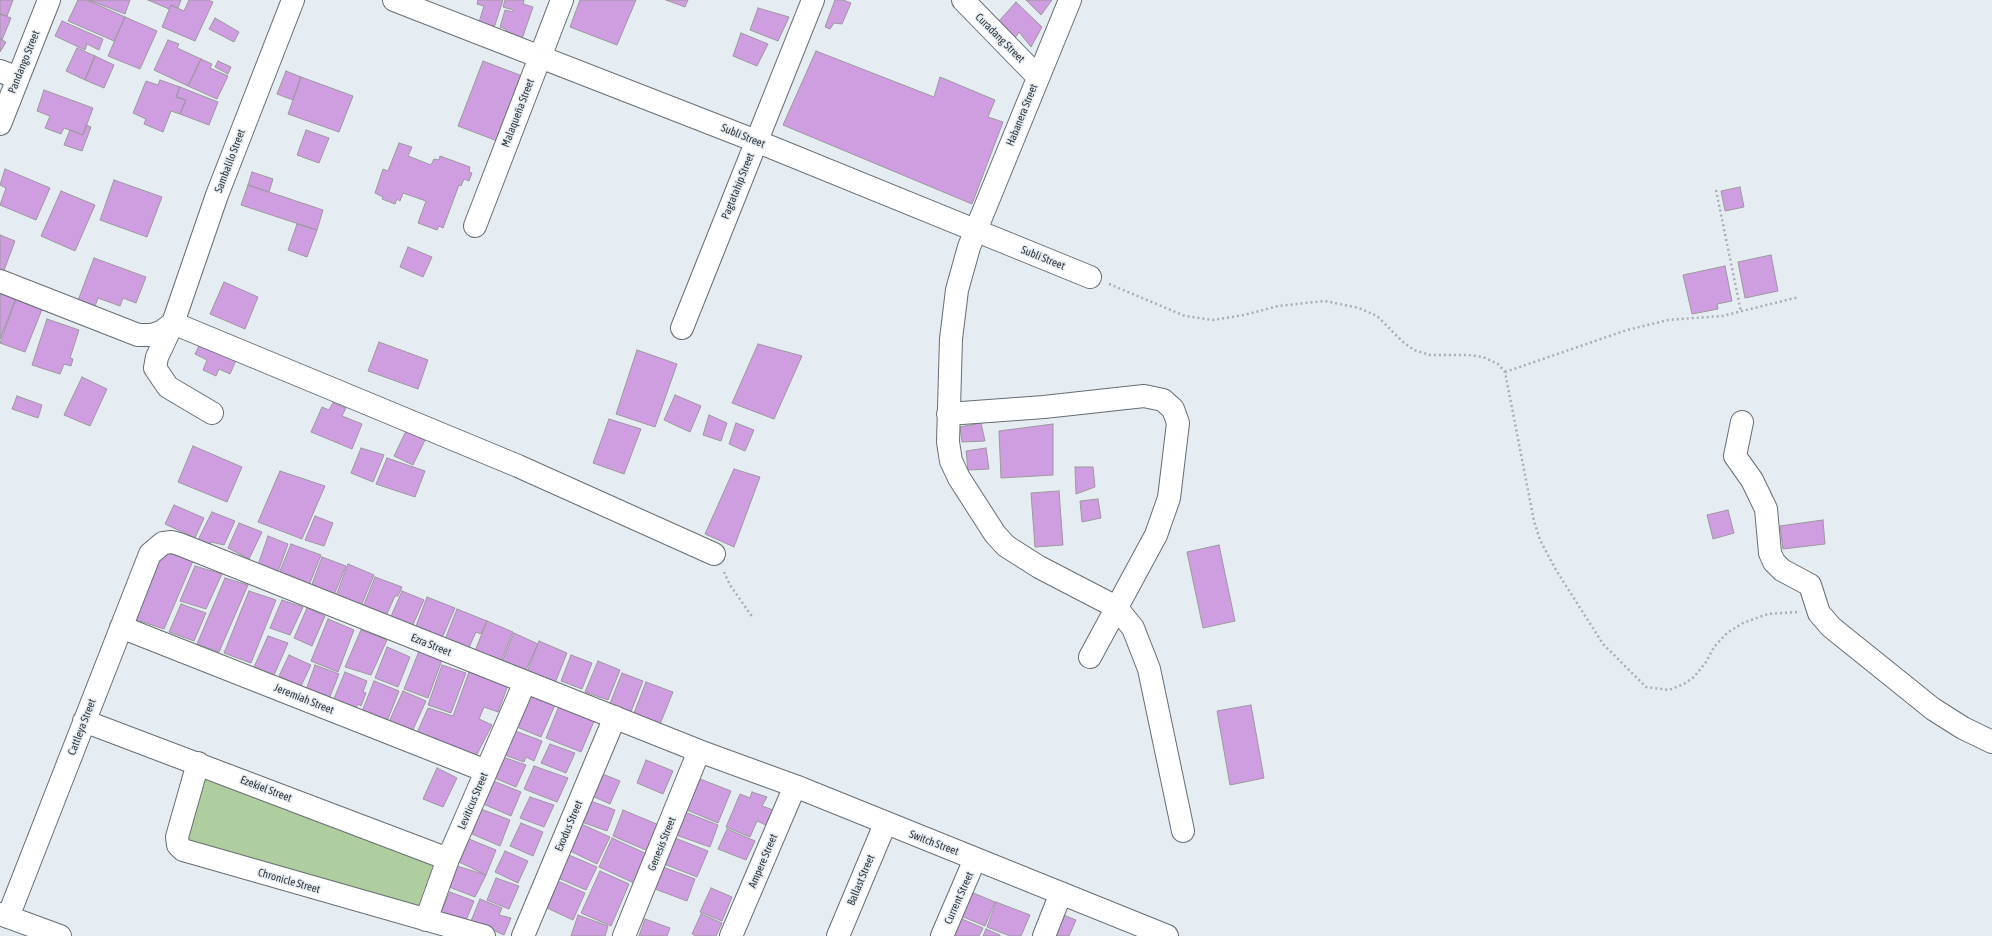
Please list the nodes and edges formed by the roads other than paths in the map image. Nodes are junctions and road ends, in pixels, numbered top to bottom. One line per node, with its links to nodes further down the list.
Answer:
1 (49, 0): 9 (street, Pandango Street)
2 (293, 0): 17 (street, Sambalilo Street)
3 (394, 0): 8 (street, Subli Street)
4 (562, 0): 8 (street, Malaqueña Street)
5 (813, 0): 12 (street, Pagtatahip Street)
6 (963, 0): 10 (street, Curadang Street)
7 (1070, 0): 10 (street, Habanera Street)
8 (539, 56): 12 (street, Subli Street); 13 (street, Malaqueña Street)
9 (9, 74): 11 (street, Pandango Street)
10 (1038, 76): 14 (street, Habanera Street)
11 (0, 124)
12 (756, 141): 14 (street, Subli Street); 18 (street, Pagtatahip Street)
13 (475, 226)
14 (974, 230): 15 (street, Subli Street); 20 (street, Habanera Street)
15 (1090, 276)
16 (0, 281): 17 (street)
17 (173, 323): 19 (street, Sambalilo Street); 23 (street)
18 (682, 328)
19 (212, 413)
20 (948, 414): 24 (street, Habanera Street); 24 (street)
21 (1742, 422): 30 (street)
22 (163, 543): 25 (street, Cattleya Street); 27 (street, Ezra Street)
23 (714, 554)
24 (1116, 607): 26 (street); 36 (street)
25 (121, 627): 29 (street, Cattleya Street); 33 (street, Jeremiah Street)
26 (1090, 657)
27 (525, 682): 28 (street, Ezra Street); 33 (street, Leviticus Street)
28 (615, 717): 31 (street, Ezra Street); 45 (street, Exodus Street)
29 (84, 721): 32 (street, Ezekiel Street); 40 (street, Cattleya Street)
30 (1992, 742)
31 (700, 751): 34 (street, Switch Street); 46 (street, Genesis Street)
32 (198, 763): 37 (street, Ezekiel Street); 41 (street, Chronicle Street)
33 (486, 771): 37 (street, Leviticus Street)
34 (795, 786): 35 (street, Switch Street); 47 (street, Ampere Street)
35 (885, 824): 38 (street, Switch Street); 48 (street, Ballast Street)
36 (1183, 831)
37 (448, 859): 41 (street, Leviticus Street)
38 (975, 859): 39 (street, Switch Street); 49 (street, Current Street)
39 (1061, 893): 42 (street, Switch Street); 50 (street)
40 (4, 915): 43 (street)
41 (426, 920): 44 (street, Chronicle Street)
42 (1157, 934)
43 (60, 936)
44 (484, 936)
45 (523, 936)
46 (624, 936)
47 (731, 936)
48 (838, 936)
49 (942, 936)
50 (1044, 936)

